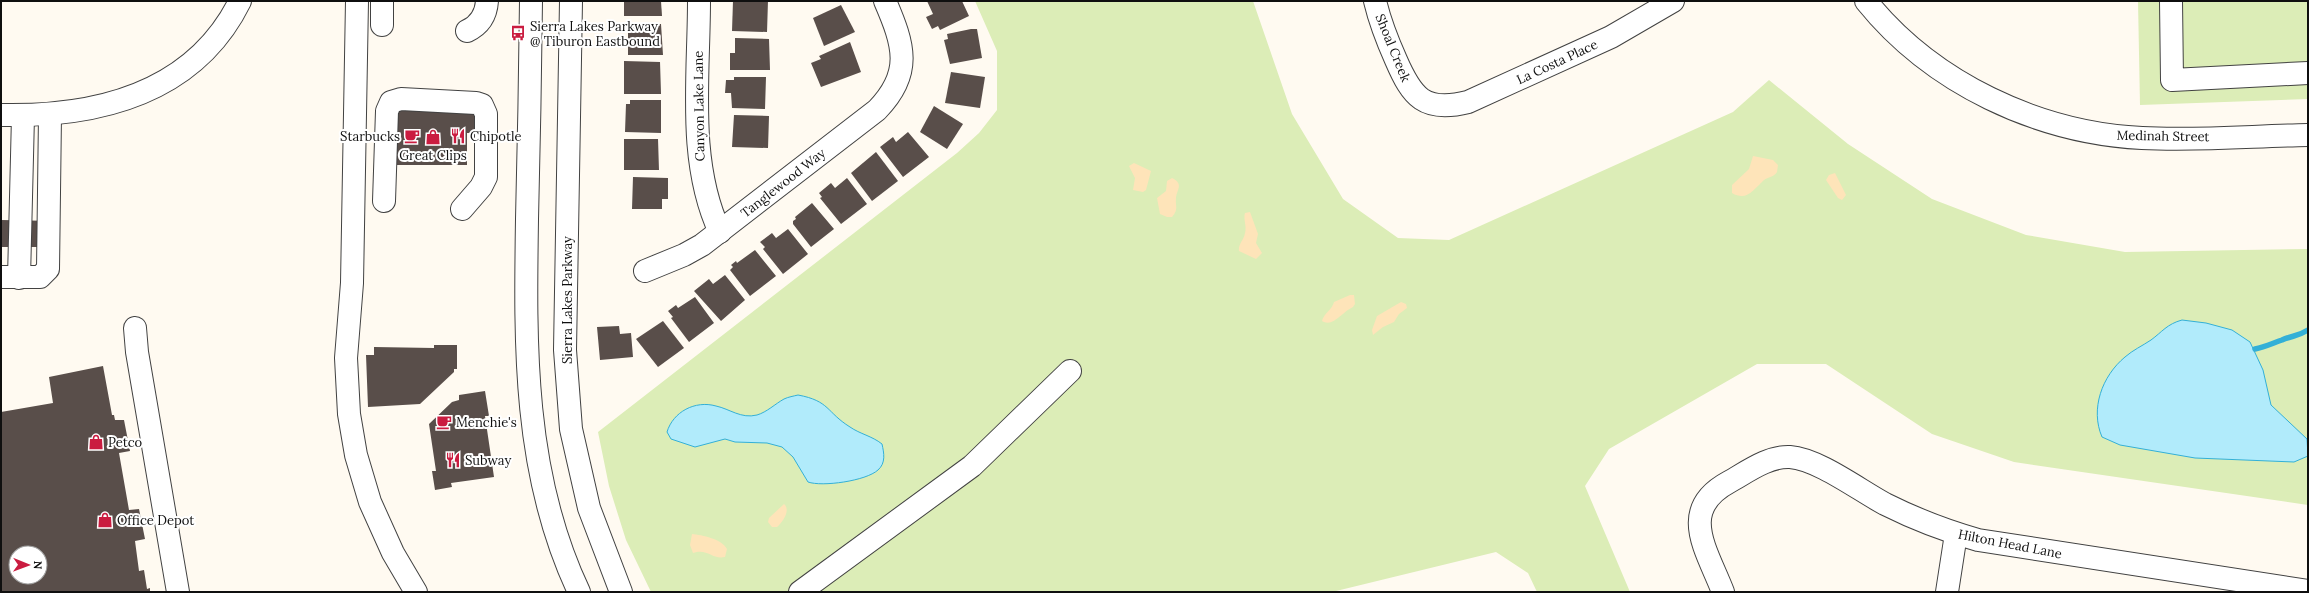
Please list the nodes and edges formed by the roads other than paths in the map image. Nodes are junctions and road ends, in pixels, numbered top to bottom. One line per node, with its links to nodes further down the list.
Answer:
1 (240, 1): 17 (street)
2 (357, 1): 31 (street)
3 (382, 1): 13 (street)
4 (487, 1): 14 (street)
5 (531, 1): 32 (street)
6 (571, 1): 33 (street, Sierra Lakes Parkway)
7 (699, 1): 23 (street, Canyon Lake Lane)
8 (885, 1): 23 (street, Tanglewood Way)
9 (1375, 1): 16 (street, Shoal Creek)
10 (1673, 1): 16 (street, La Costa Place)
11 (1866, 1): 20 (street, Medinah Street)
12 (2171, 1): 15 (street)
13 (382, 25)
14 (467, 31)
15 (2308, 74)
16 (1435, 105)
17 (50, 115): 19 (street); 25 (street)
18 (1, 116): 19 (street)
19 (23, 116): 25 (street)
20 (2308, 135)
21 (384, 201): 22 (street)
22 (462, 209)
23 (720, 232): 24 (street, Tanglewood Way)
24 (645, 271)
25 (10, 278)
26 (135, 328): 30 (street)
27 (1070, 371): 34 (street)
28 (1956, 534): 29 (street, Hilton Head Lane); 35 (street, Hilton Head Lane); 36 (street)
29 (2308, 591)
30 (178, 592)
31 (416, 592)
32 (579, 592)
33 (621, 592)
34 (800, 592)
35 (1723, 592)
36 (1947, 592)

